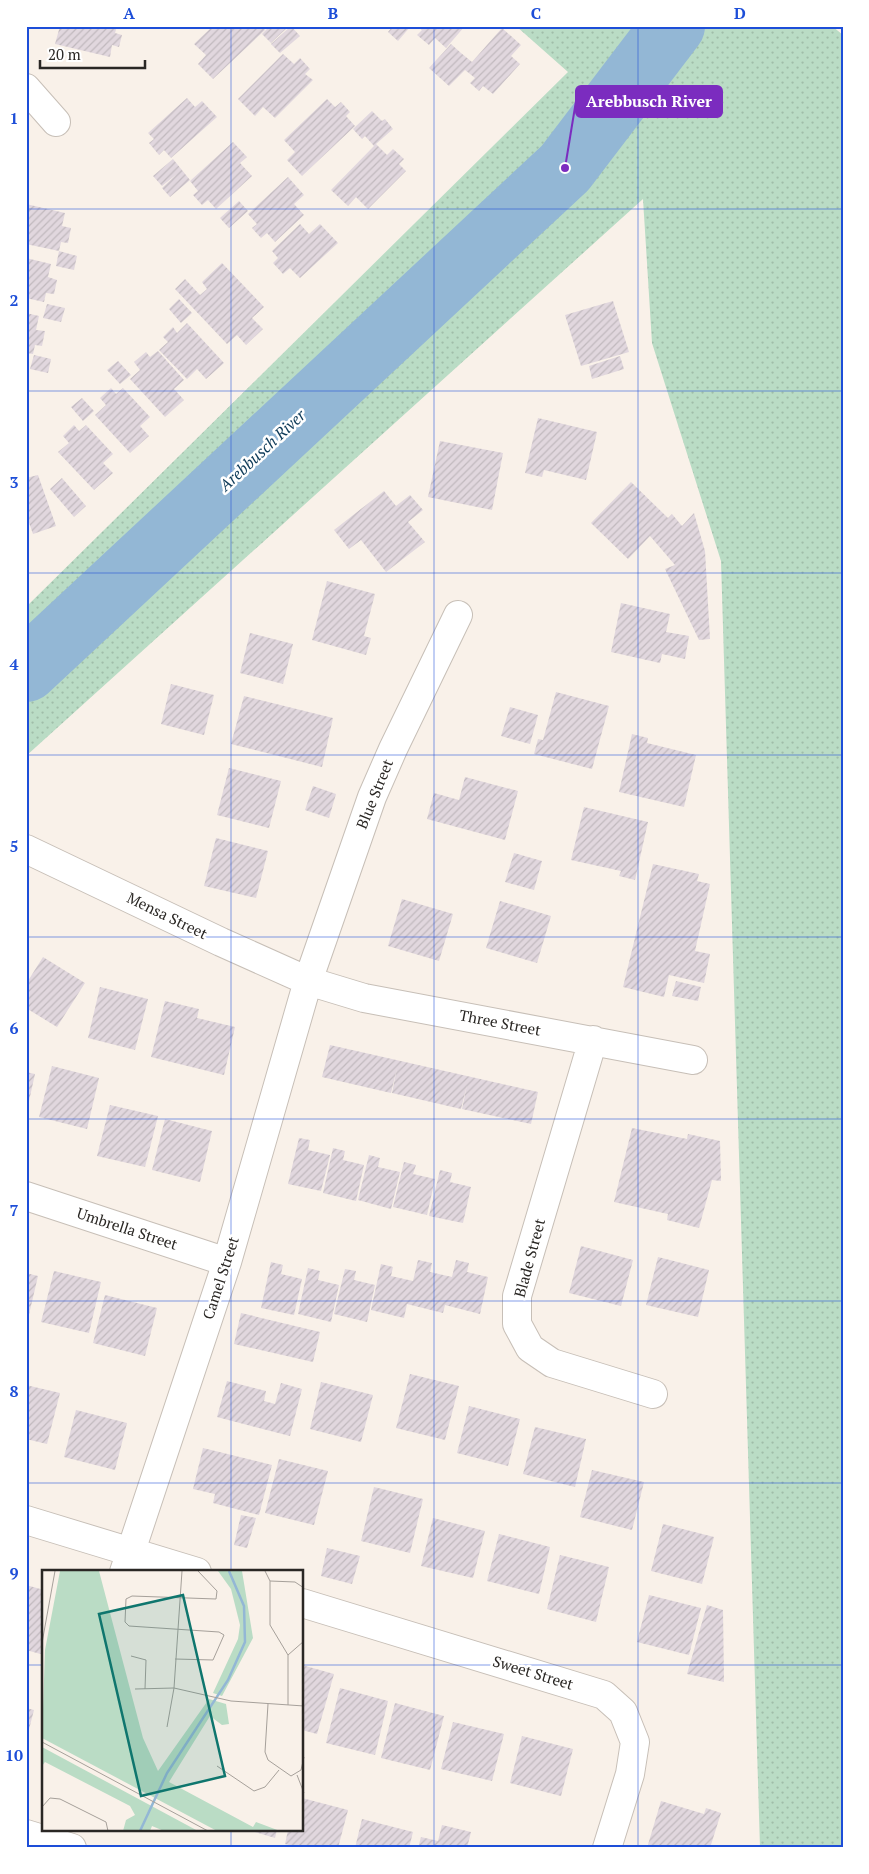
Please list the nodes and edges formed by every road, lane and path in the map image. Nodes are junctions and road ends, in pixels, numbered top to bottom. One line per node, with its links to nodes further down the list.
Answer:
1 (26, 88): 2 (street)
2 (56, 122)
3 (458, 615): 5 (street, Blue Street)
4 (26, 849): 5 (street, Mensa Street)
5 (308, 981): 6 (street, Three Street); 9 (street, Camel Street)
6 (593, 1040): 7 (street, Three Street); 10 (street, Blade Street)
7 (692, 1060)
8 (26, 1196): 9 (street, Umbrella Street)
9 (227, 1262): 12 (street, Camel Street)
10 (653, 1394)
11 (26, 1520): 12 (street)
12 (128, 1561): 13 (street)
13 (184, 1570)
14 (304, 1604): 17 (street, Sweet Street)
15 (40, 1838): 16 (street)
16 (72, 1848)
17 (607, 1848)

